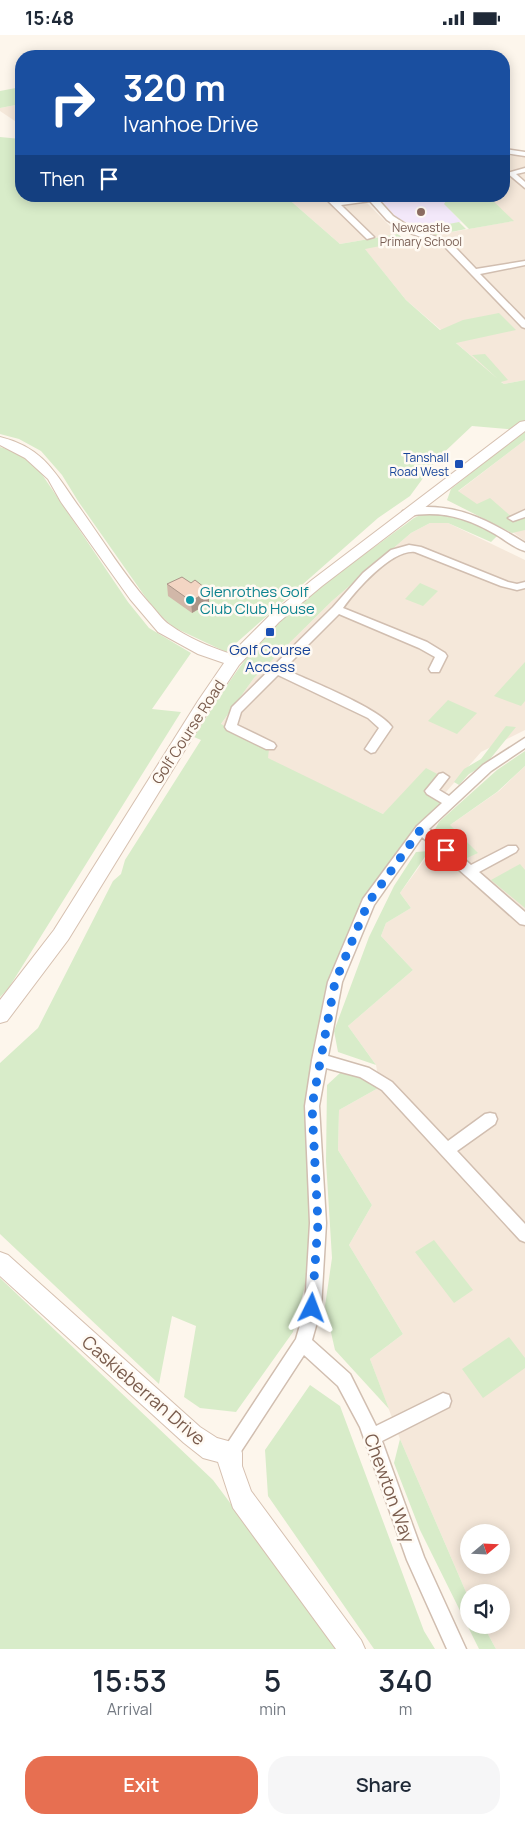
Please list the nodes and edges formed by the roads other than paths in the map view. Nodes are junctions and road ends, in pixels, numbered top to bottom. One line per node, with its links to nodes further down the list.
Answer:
1 (510, 152): 2 (street)
2 (525, 154)
3 (525, 170): 4 (street)
4 (525, 185)
5 (345, 202): 7 (street)
6 (376, 202): 10 (street)
7 (335, 204): 8 (street)
8 (370, 237)
9 (525, 263): 10 (street)
10 (475, 272): 11 (street)
11 (523, 322)
12 (525, 425): 14 (street, Golf Course Road)
13 (0, 441): 22 (street)
14 (437, 492): 15 (street); 16 (street, Golf Course Road)
15 (448, 509): 16 (street); 19 (street)
16 (408, 513): 22 (street, Golf Course Road)
17 (525, 513): 18 (street)
18 (513, 518)
19 (522, 543)
20 (525, 585): 21 (street)
21 (337, 609): 23 (street); 24 (street)
22 (234, 661): 34 (street, Golf Course Road)
23 (435, 669)
24 (277, 670): 26 (street); 27 (street)
25 (525, 742): 29 (street)
26 (270, 745)
27 (371, 749)
28 (443, 777): 29 (street)
29 (450, 802): 30 (street)
30 (421, 829): 32 (street); 35 (street)
31 (512, 849): 32 (street)
32 (471, 871): 33 (street)
33 (525, 920)
34 (0, 1015)
35 (319, 1060): 37 (street); 40 (street)
36 (490, 1119): 37 (street)
37 (446, 1151): 38 (street)
38 (525, 1235)
39 (0, 1262): 43 (street, Caskieberran Drive)
40 (302, 1343): 42 (street, Chewton Way); 43 (street)
41 (442, 1401): 42 (street)
42 (372, 1437): 45 (street, Chewton Way)
43 (230, 1453): 44 (street)
44 (352, 1649)
45 (457, 1649)

